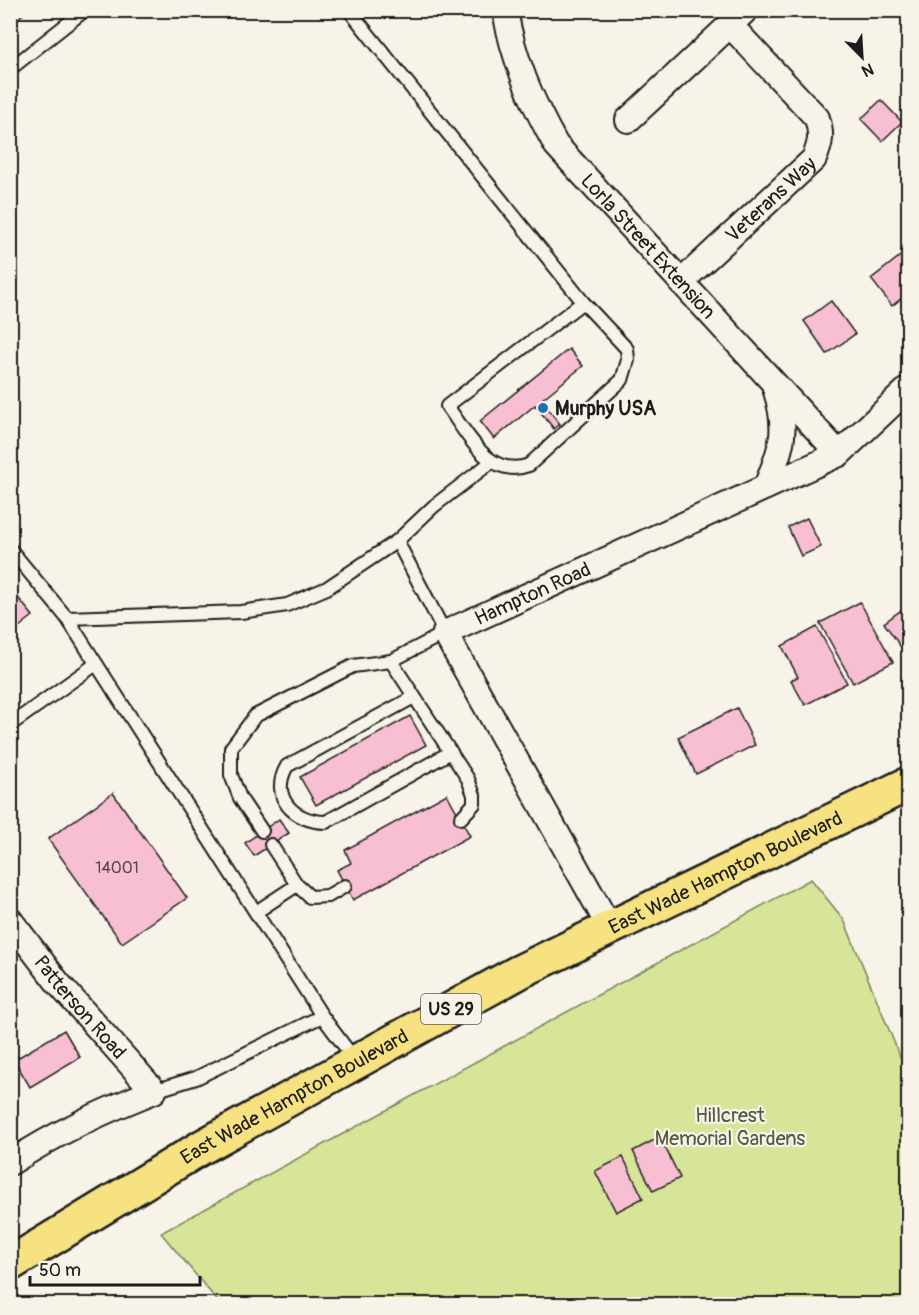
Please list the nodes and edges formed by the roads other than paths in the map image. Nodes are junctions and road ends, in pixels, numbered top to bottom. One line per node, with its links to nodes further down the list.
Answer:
1 (86, 10): 5 (lane)
2 (349, 10): 8 (lane)
3 (505, 10): 7 (street, Lorla Street Extension)
4 (738, 18): 6 (street); 7 (street, Veterans Way)
5 (10, 69)
6 (628, 120)
7 (681, 282): 9 (street, Lorla Street Extension)
8 (584, 302): 12 (lane); 12 (lane)
9 (774, 382): 11 (street, Lorla Street Extension); 13 (street)
10 (909, 389): 11 (street, Hampton Road)
11 (839, 454): 13 (street, Hampton Road)
12 (490, 463): 14 (lane)
13 (766, 487): 17 (street, Hampton Road)
14 (397, 541): 16 (lane); 17 (lane)
15 (10, 549): 16 (lane)
16 (67, 618): 19 (lane)
17 (445, 633): 18 (lane); 31 (street)
18 (391, 661): 20 (lane); 25 (lane)
19 (96, 664): 21 (lane); 29 (lane)
20 (414, 697): 22 (lane); 22 (lane)
21 (10, 725)
22 (451, 752): 24 (lane)
23 (909, 784): 31 (main road, East Wade Hampton Boulevard / US 29)
24 (460, 818)
25 (262, 831)
26 (271, 845): 27 (lane)
27 (297, 885): 28 (lane); 29 (lane)
28 (345, 886)
29 (256, 912): 32 (lane)
30 (10, 920): 34 (street, Patterson Road)
31 (610, 928): 33 (main road, East Wade Hampton Boulevard / US 29)
32 (322, 1016): 33 (lane); 34 (lane)
33 (356, 1061): 36 (main road, East Wade Hampton Boulevard / US 29)
34 (154, 1091): 35 (street)
35 (10, 1163)
36 (10, 1264)

